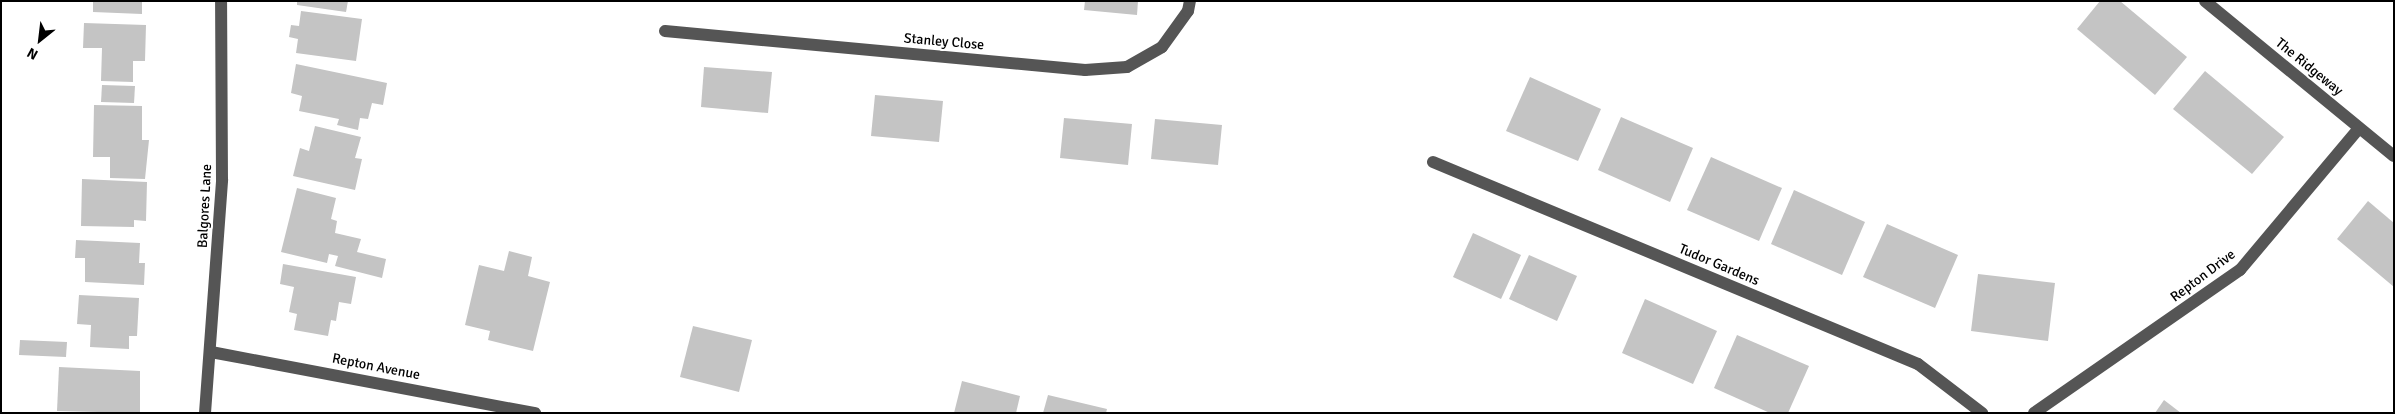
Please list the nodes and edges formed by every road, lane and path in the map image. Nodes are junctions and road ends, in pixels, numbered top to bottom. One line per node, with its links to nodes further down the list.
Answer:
1 (221, 1): 8 (street, Balgores Lane)
2 (1190, 1): 4 (street, Stanley Close)
3 (2205, 1): 5 (street, The Ridgeway)
4 (665, 31)
5 (2359, 128): 6 (street, The Ridgeway); 12 (street, Repton Drive)
6 (2394, 156)
7 (1433, 162): 11 (street, Tudor Gardens)
8 (211, 352): 9 (street, Balgores Lane); 10 (street, Repton Avenue)
9 (204, 413)
10 (534, 413)
11 (1982, 413)
12 (2034, 413)

